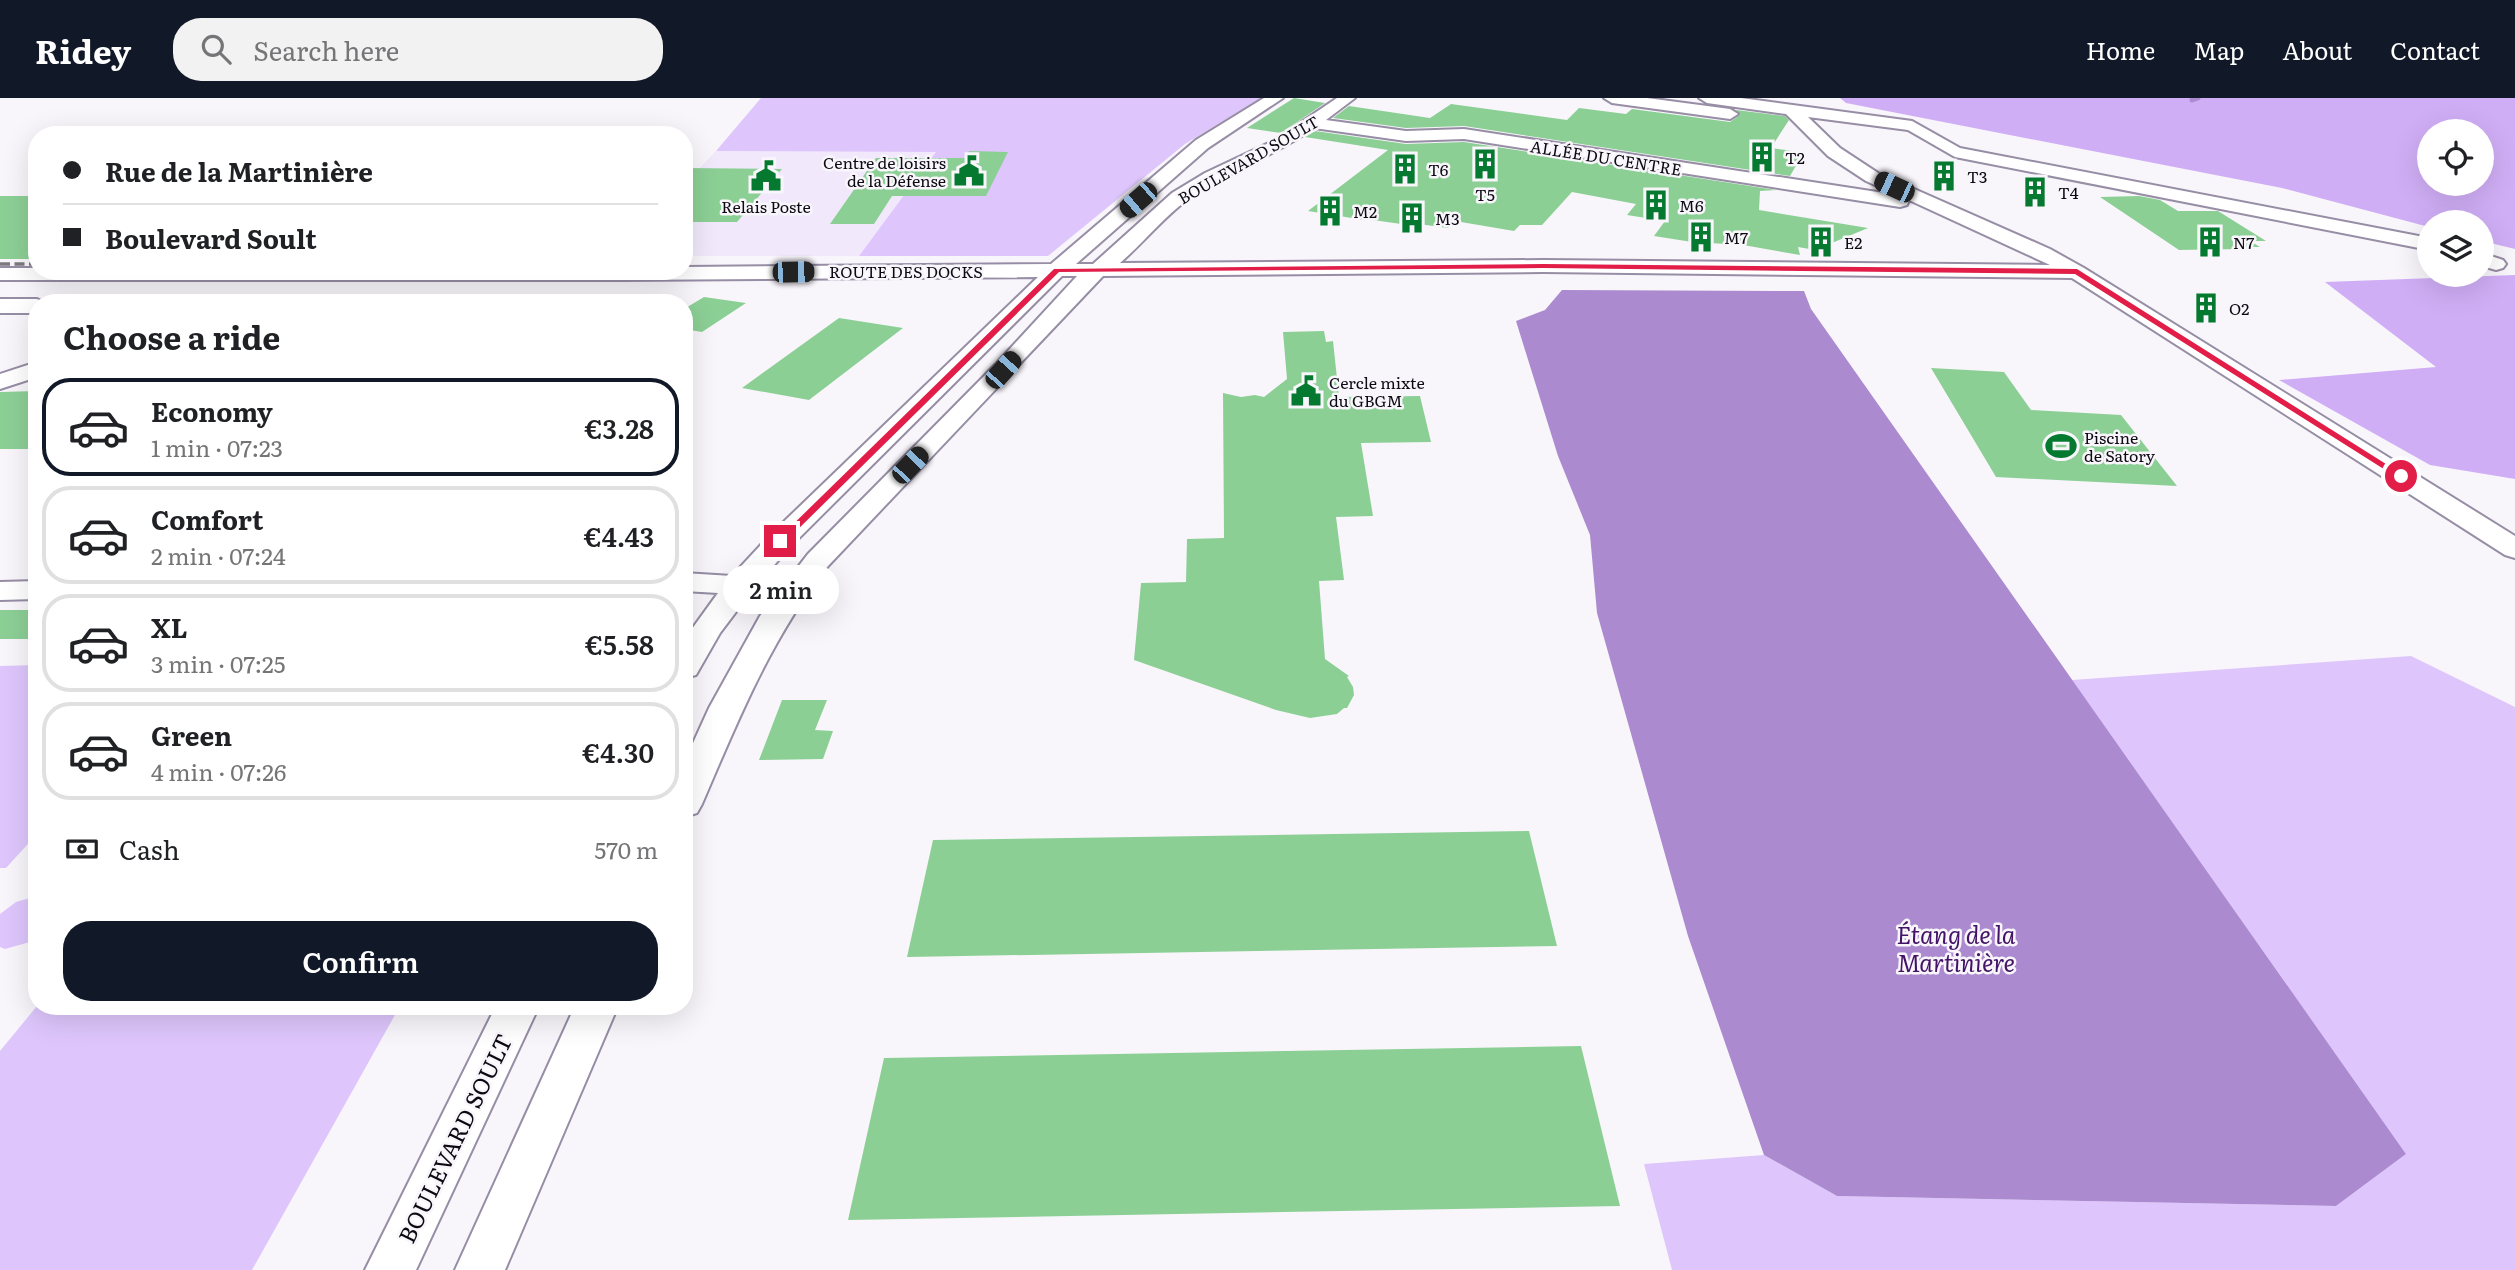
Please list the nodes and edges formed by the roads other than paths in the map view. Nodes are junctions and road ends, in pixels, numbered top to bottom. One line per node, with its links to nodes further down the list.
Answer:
1 (1275, 98): 7 (street, BOULEVARD SOULT)
2 (1347, 98): 6 (street, BOULEVARD SOULT)
3 (1612, 98): 4 (street)
4 (1709, 103): 5 (street)
5 (1797, 116): 10 (street); 13 (street)
6 (1312, 122): 8 (street, BOULEVARD SOULT); 9 (street, ALLÉE DU CENTRE)
7 (1171, 170): 8 (street); 11 (street, BOULEVARD SOULT)
8 (1211, 177): 12 (street, BOULEVARD SOULT)
9 (1900, 201)
10 (2417, 242)
11 (1057, 270): 12 (street, ROUTE DES DOCKS); 14 (street, ROUTE DES DOCKS); 23 (street, BOULEVARD SOULT)
12 (1096, 270): 13 (street, ROUTE DES DOCKS); 26 (street, BOULEVARD SOULT)
13 (2077, 272): 21 (street)
14 (693, 273)
15 (0, 274): 16 (street, ROUTE DES DOCKS)
16 (28, 274)
17 (0, 306): 18 (street)
18 (28, 306)
19 (28, 377): 20 (street)
20 (0, 382)
21 (2515, 549)
22 (693, 582): 23 (street)
23 (740, 585): 26 (street); 27 (street, BOULEVARD SOULT)
24 (28, 590): 25 (street)
25 (0, 591)
26 (790, 591): 28 (street, BOULEVARD SOULT)
27 (693, 650)
28 (693, 784)
29 (514, 1015): 31 (street, BOULEVARD SOULT)
30 (593, 1015): 32 (street)
31 (390, 1270)
32 (480, 1270)

